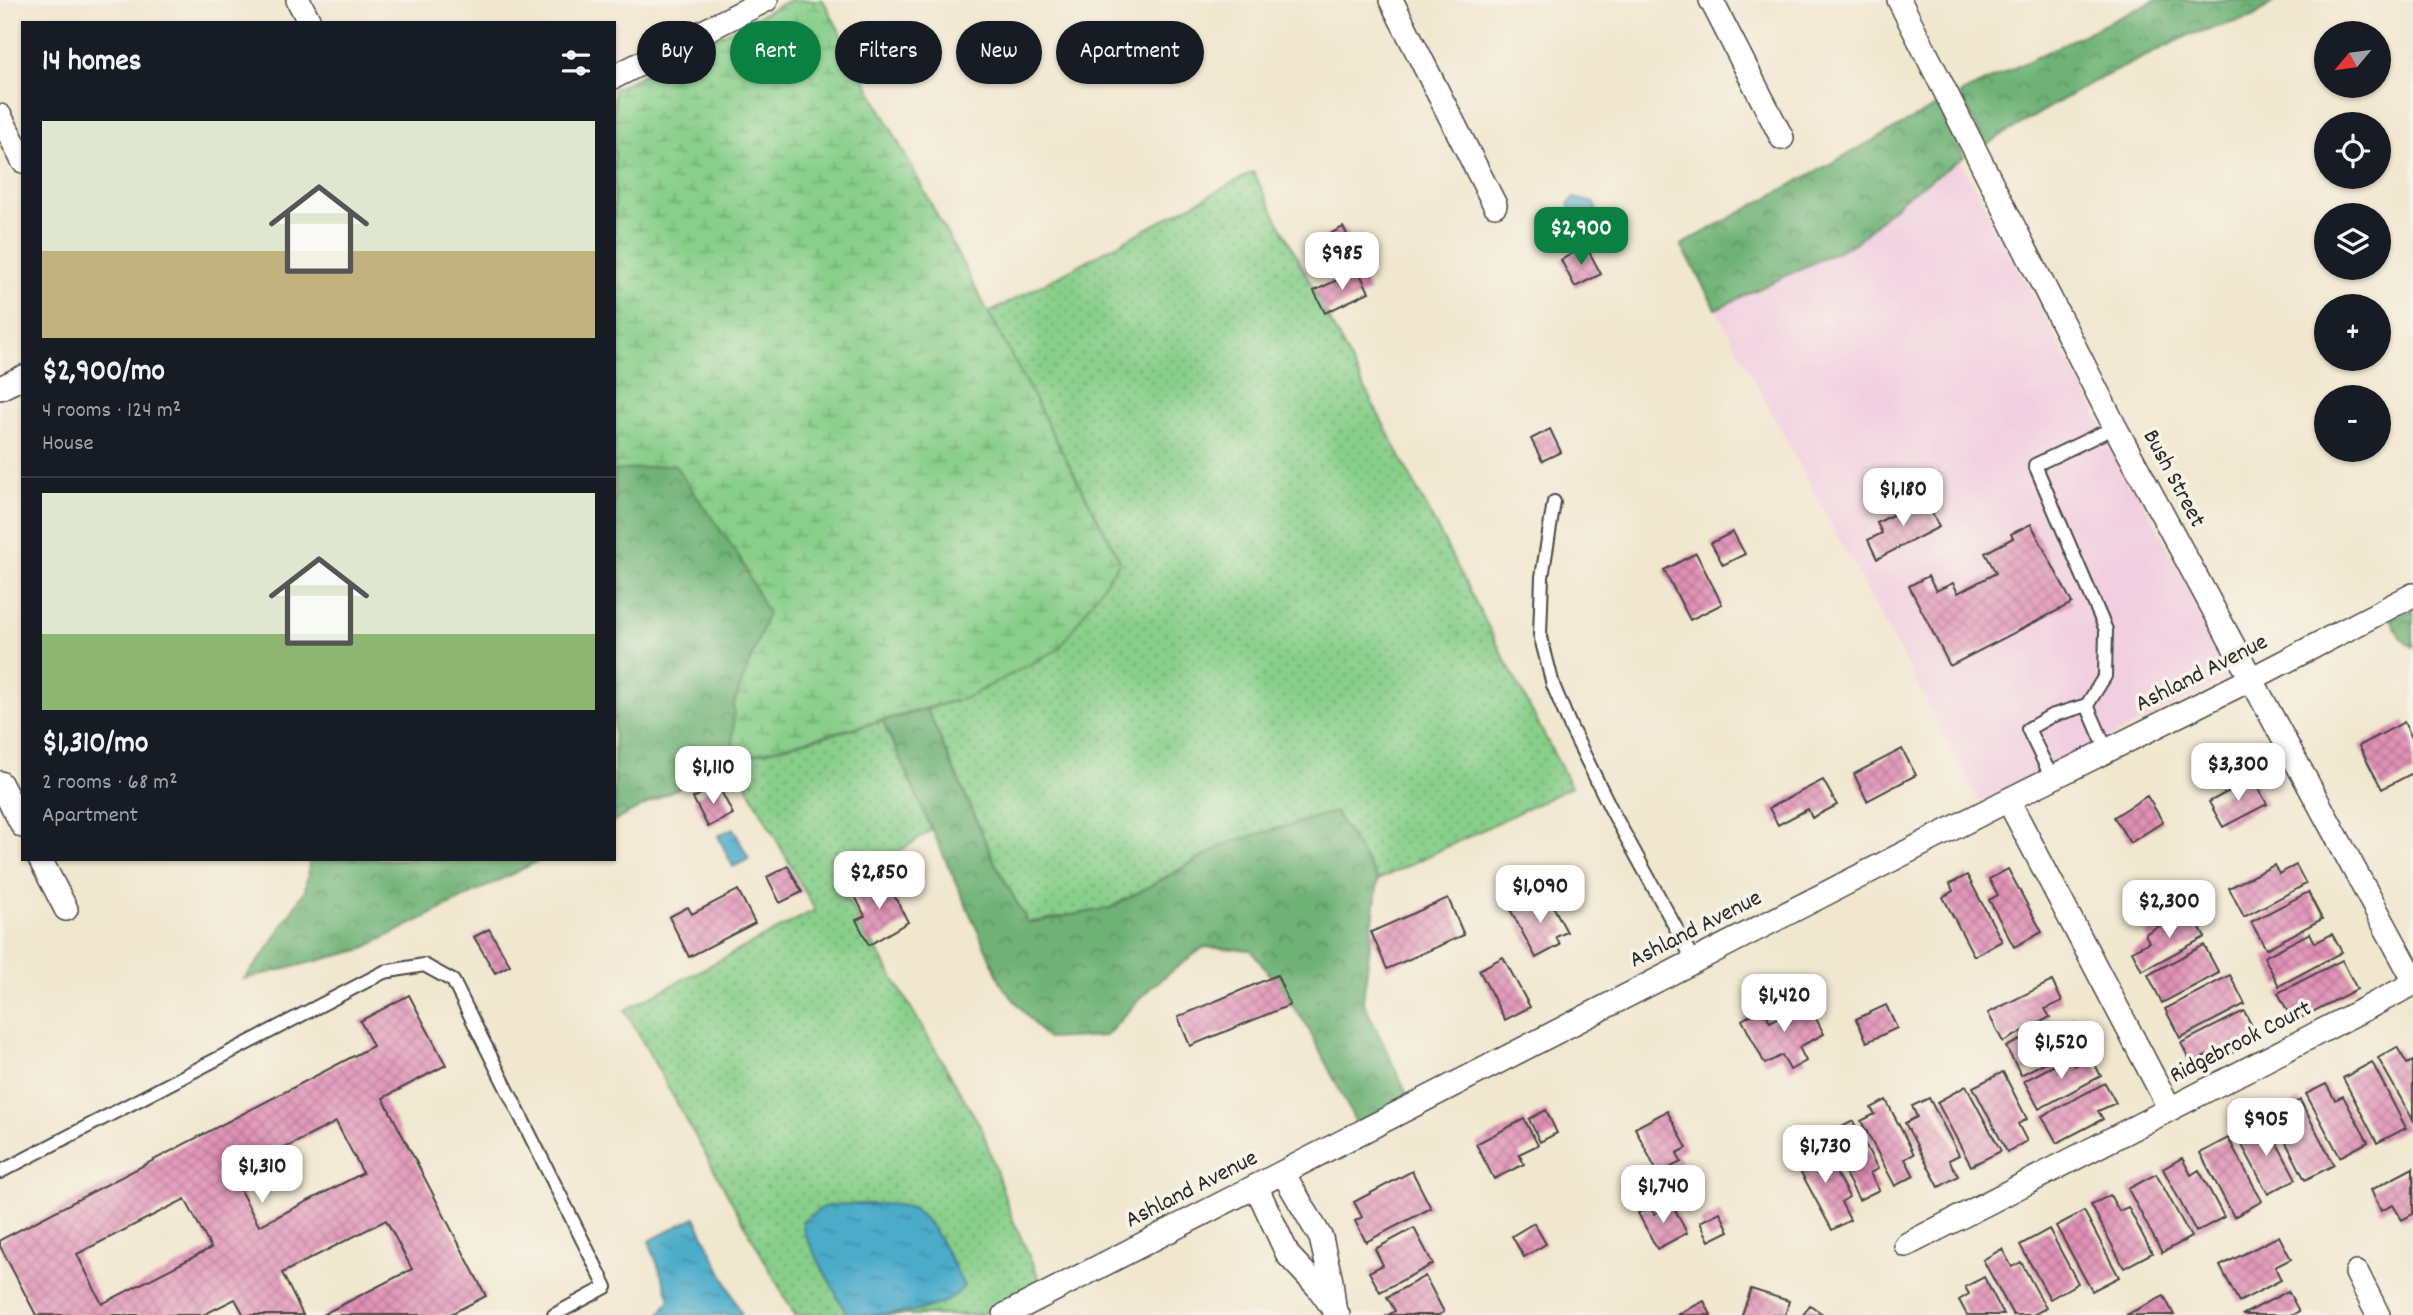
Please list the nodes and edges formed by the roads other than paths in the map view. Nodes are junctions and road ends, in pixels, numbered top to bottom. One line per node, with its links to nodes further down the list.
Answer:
1 (298, 0): 6 (street)
2 (766, 0): 7 (street)
3 (1391, 0): 11 (street)
4 (1711, 0): 9 (street)
5 (1899, 0): 14 (street, Bush Street)
6 (309, 21)
7 (616, 76)
8 (0, 116): 10 (street)
9 (1782, 138)
10 (21, 157)
11 (1495, 205)
12 (21, 378): 13 (street)
13 (0, 388)
14 (2115, 427): 17 (street, Bush Street); 18 (lane)
15 (1554, 502): 26 (lane)
16 (2413, 596): 17 (street, Ashland Avenue)
17 (2252, 679): 19 (street, Ashland Avenue); 27 (street, Bush Street)
18 (2087, 705): 19 (lane); 20 (lane)
19 (2107, 751): 20 (street, Ashland Avenue)
20 (2052, 778): 22 (street, Ashland Avenue)
21 (0, 783): 23 (street)
22 (2008, 800): 26 (street, Ashland Avenue); 29 (street)
23 (21, 823)
24 (41, 861): 25 (street)
25 (66, 909)
26 (1694, 961): 31 (street, Ashland Avenue)
27 (2413, 978)
28 (2413, 984): 29 (street, Ridgebrook Court)
29 (2170, 1109): 33 (street, Ridgebrook Court)
30 (0, 1172): 36 (lane)
31 (1283, 1173): 32 (street, Ashland Avenue); 35 (street)
32 (1256, 1186): 35 (street); 37 (street, Ashland Avenue)
33 (1906, 1245)
34 (2357, 1273): 38 (street)
35 (1336, 1312)
36 (554, 1315)
37 (1005, 1315)
38 (2378, 1315)

